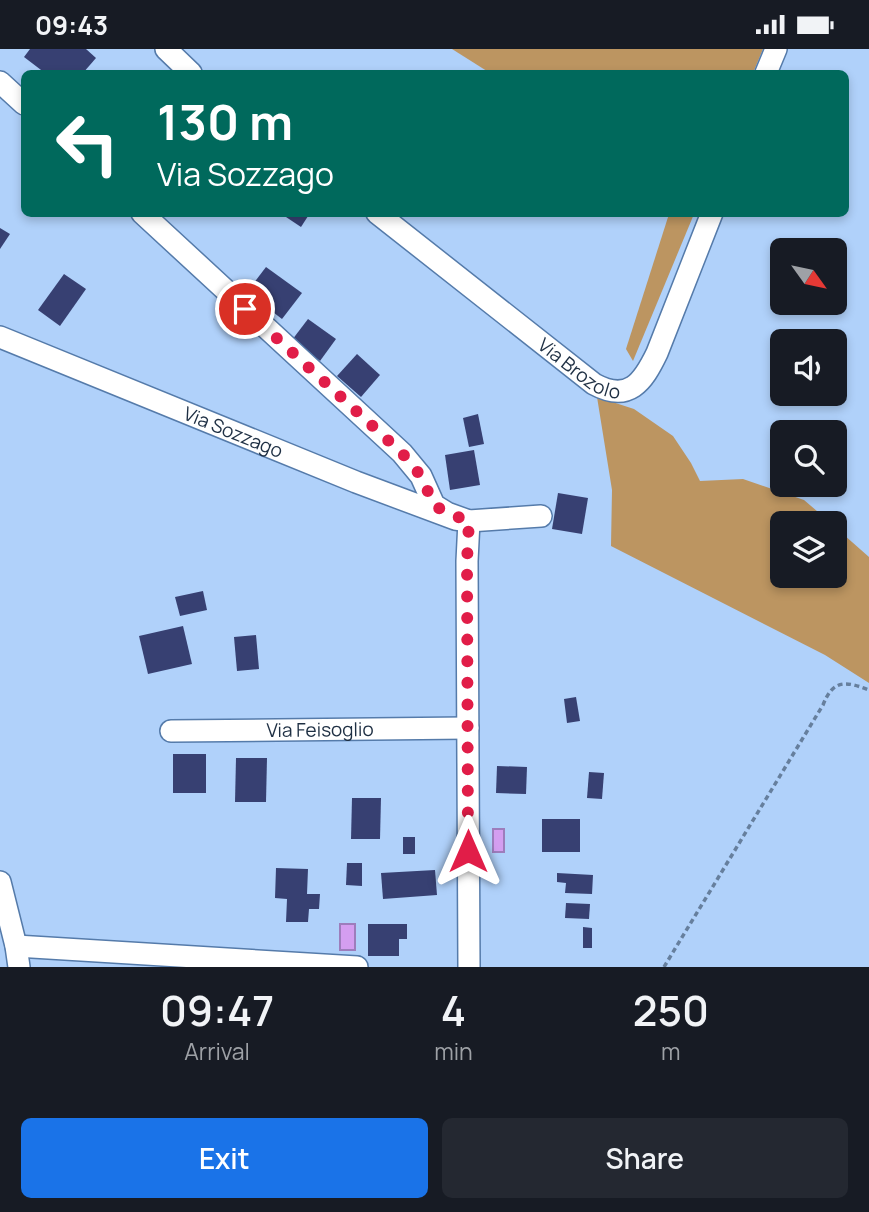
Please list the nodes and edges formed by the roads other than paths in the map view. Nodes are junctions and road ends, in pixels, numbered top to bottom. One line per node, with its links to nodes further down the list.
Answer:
1 (166, 49): 3 (street)
2 (776, 49): 4 (street)
3 (188, 70)
4 (767, 70)
5 (0, 82): 6 (street)
6 (21, 101)
7 (146, 217): 12 (street, Via Sozzago)
8 (382, 217): 9 (street, Via Brozolo)
9 (710, 217)
10 (0, 337): 12 (street, Via Sozzago)
11 (541, 516): 12 (street, Via Sozzago)
12 (469, 521): 13 (street)
13 (468, 728): 14 (street, Via Feisoglio); 18 (street)
14 (171, 731)
15 (0, 882): 16 (street)
16 (17, 956): 17 (street)
17 (357, 967)
18 (469, 967)

